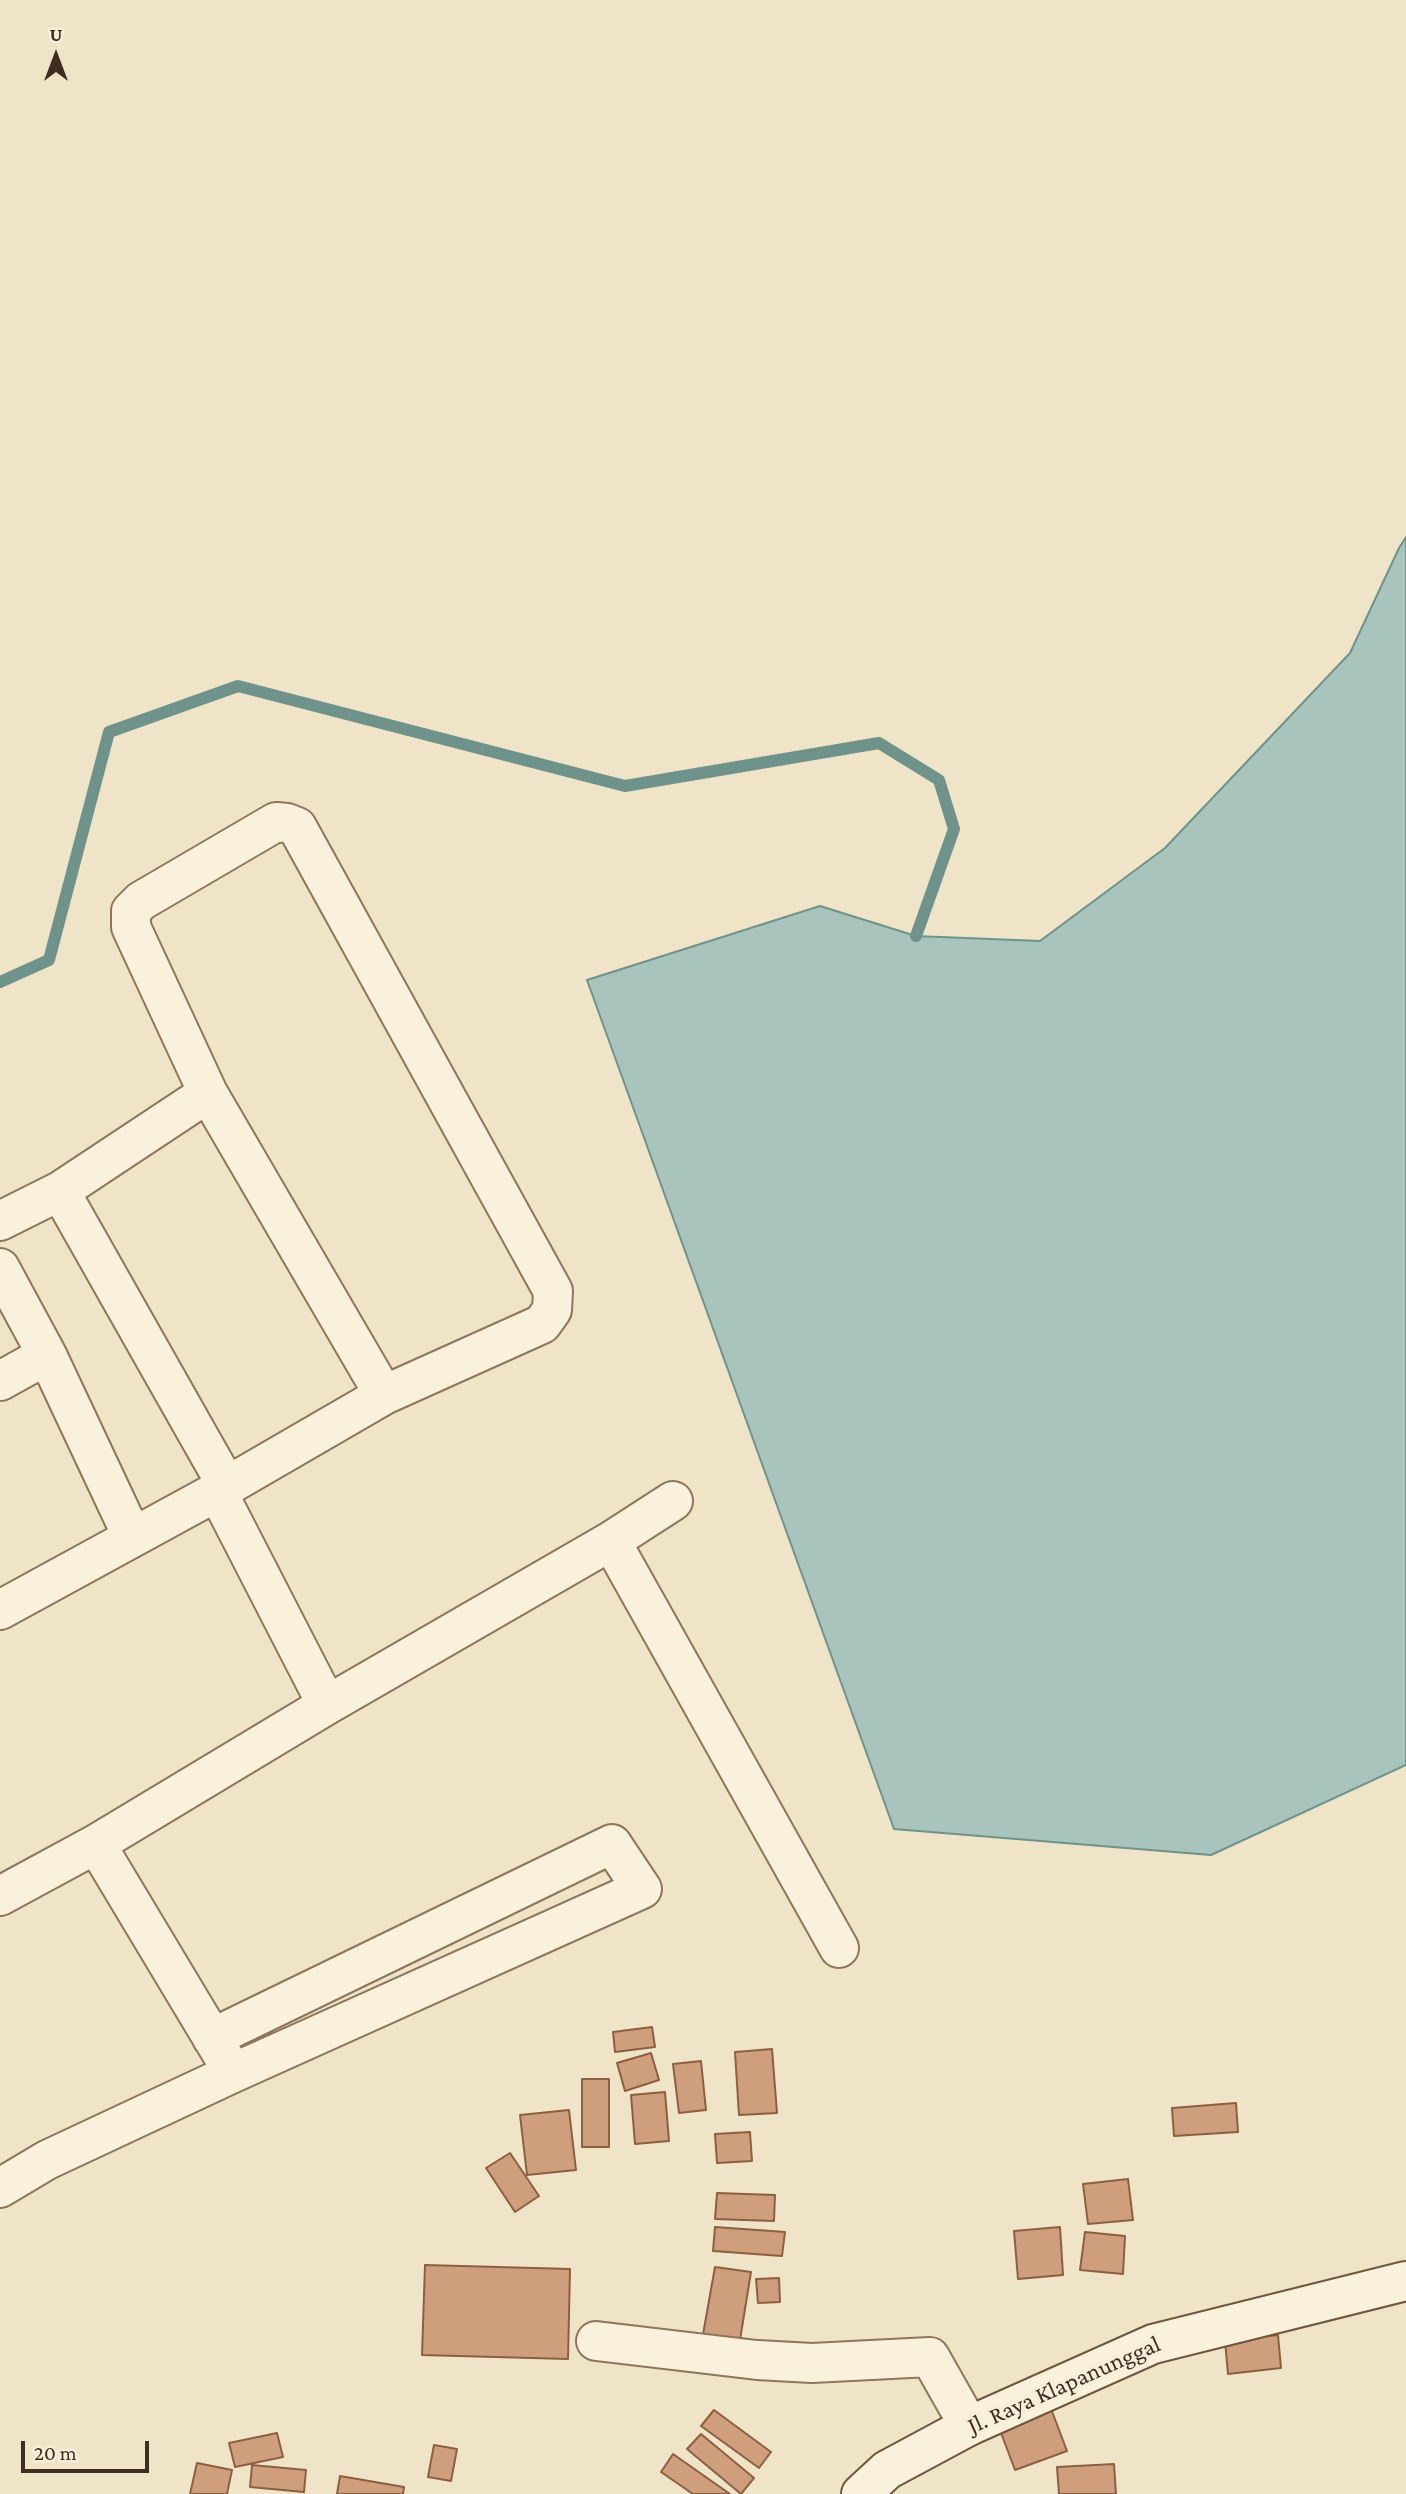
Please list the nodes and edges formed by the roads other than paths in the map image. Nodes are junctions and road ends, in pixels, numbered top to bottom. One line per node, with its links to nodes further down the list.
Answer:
1 (208, 1093): 2 (street); 7 (street); 7 (street)
2 (60, 1191): 3 (street); 8 (street)
3 (0, 1221)
4 (0, 1268): 5 (street)
5 (47, 1356): 6 (street); 10 (street)
6 (0, 1381)
7 (384, 1395): 8 (street)
8 (222, 1489): 10 (street); 13 (street)
9 (673, 1501): 11 (street)
10 (132, 1536): 12 (street)
11 (611, 1541): 13 (street); 16 (street)
12 (0, 1610)
13 (327, 1705): 14 (street)
14 (96, 1844): 15 (street); 17 (street)
15 (0, 1896)
16 (839, 1948)
17 (212, 2038): 18 (street); 18 (street)
18 (233, 2073): 19 (street)
19 (0, 2188)
20 (1406, 2281): 22 (street, Jl. Raya Klapanunggal)
21 (596, 2341): 22 (street)
22 (969, 2426): 23 (street, Jl. Raya Klapanunggal)
23 (861, 2494)

